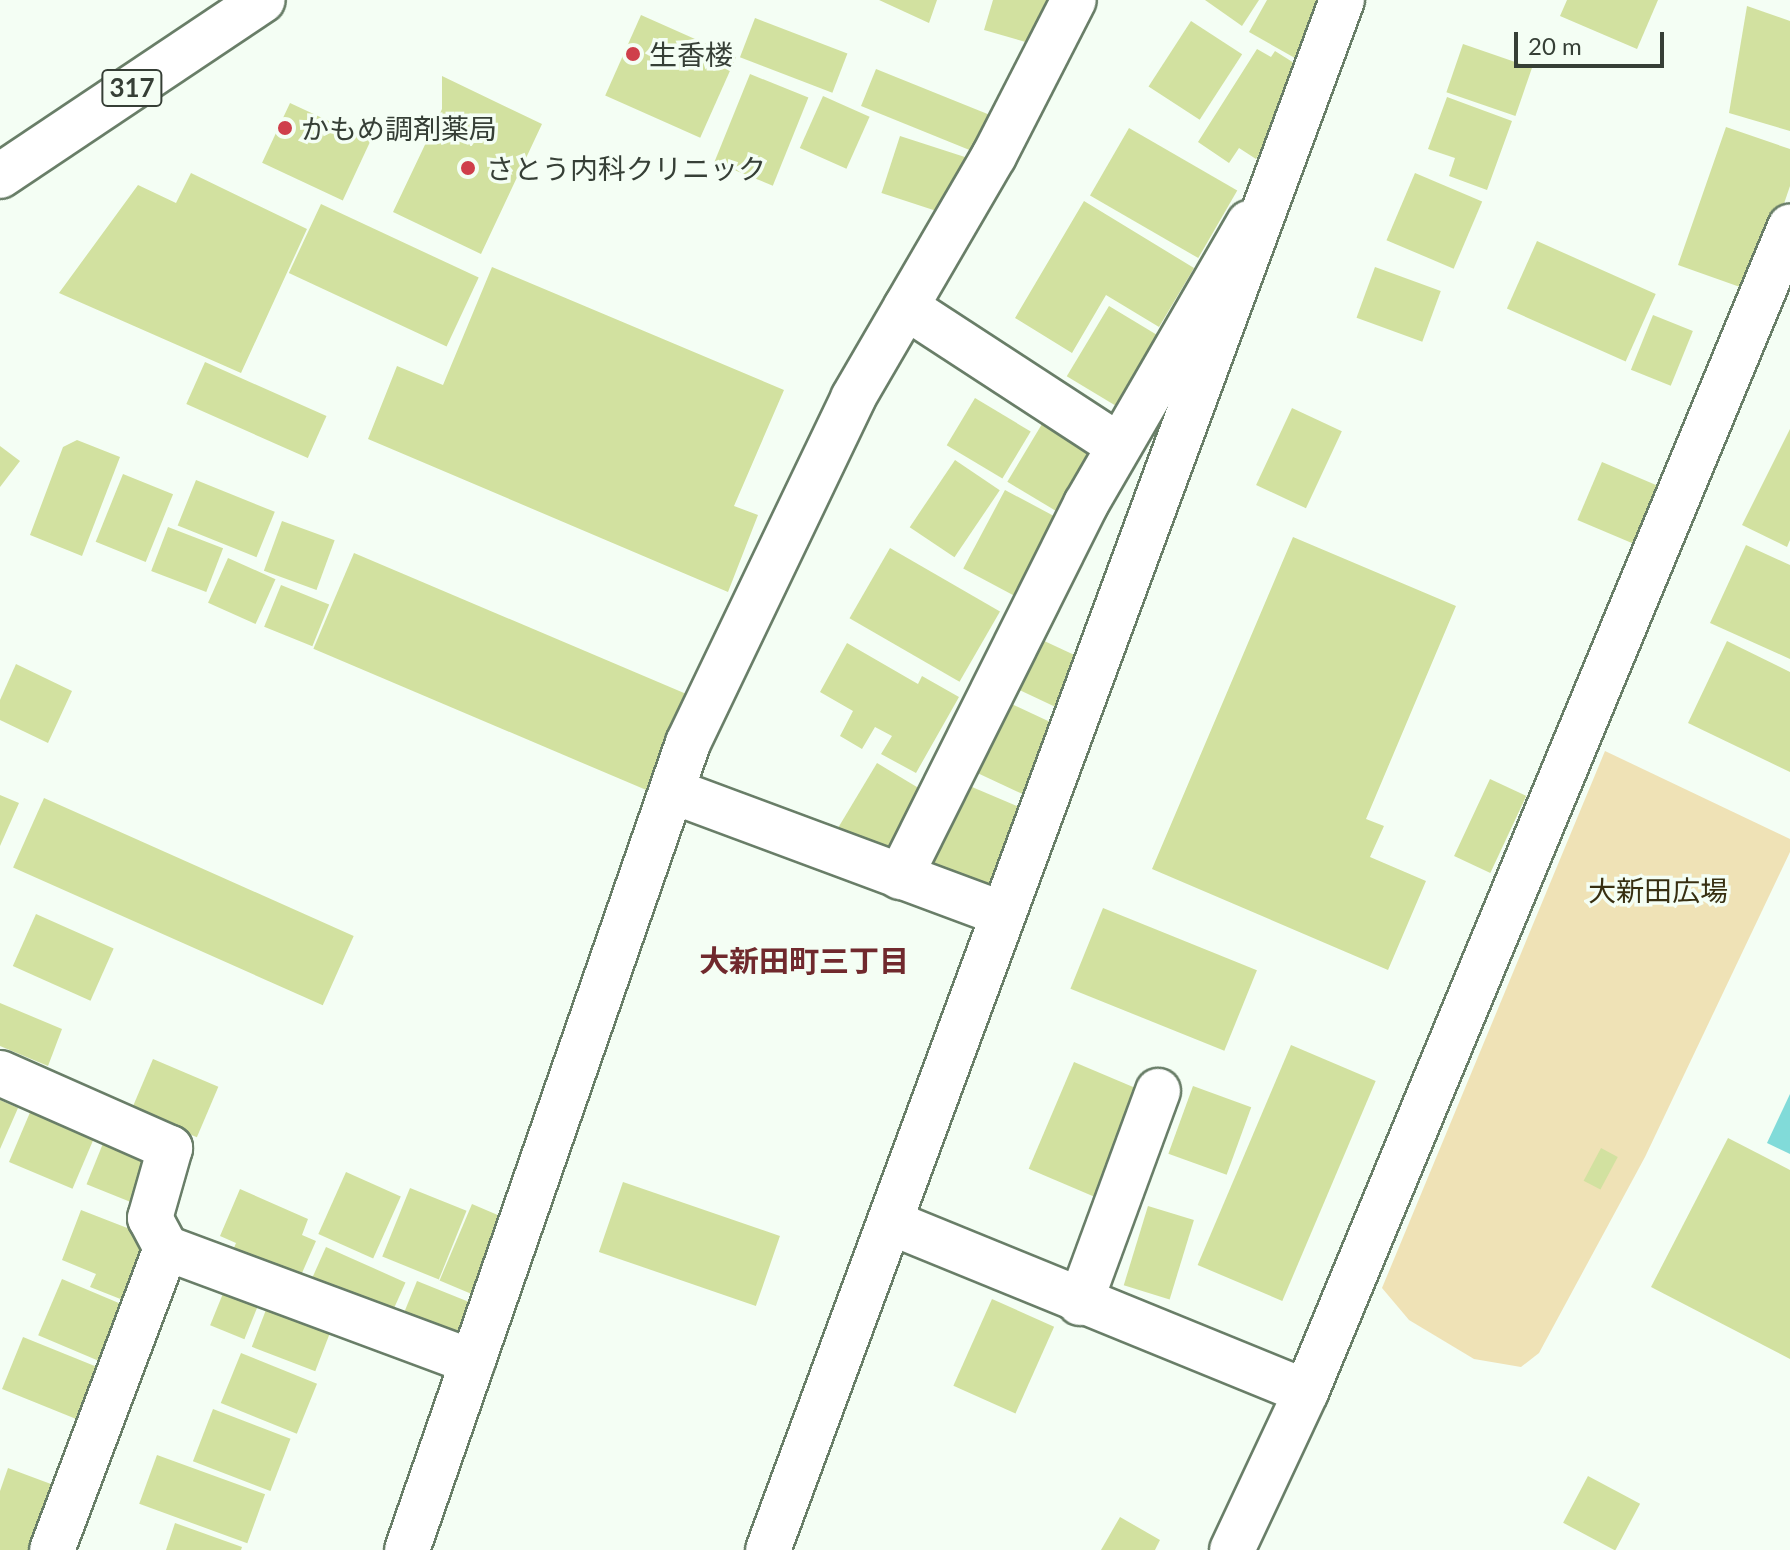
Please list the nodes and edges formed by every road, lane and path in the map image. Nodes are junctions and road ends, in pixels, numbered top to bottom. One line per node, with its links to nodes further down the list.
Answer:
1 (263, 0): 4 (main road, 317)
2 (1074, 0): 7 (main road)
3 (1342, 0): 5 (main road)
4 (0, 176)
5 (1275, 180): 8 (main road); 11 (main road)
6 (1790, 227): 18 (main road)
7 (906, 307): 8 (main road); 9 (main road)
8 (1119, 446): 10 (main road)
9 (672, 791): 10 (main road); 17 (main road)
10 (900, 877): 11 (main road)
11 (1002, 914): 14 (main road)
12 (0, 1073): 15 (main road)
13 (1158, 1091): 16 (main road)
14 (892, 1223): 16 (main road); 21 (main road)
15 (166, 1248): 17 (main road); 19 (main road)
16 (1080, 1303): 18 (main road)
17 (472, 1362): 20 (main road)
18 (1306, 1392): 22 (main road)
19 (52, 1550)
20 (407, 1550)
21 (768, 1550)
22 (1232, 1550)

